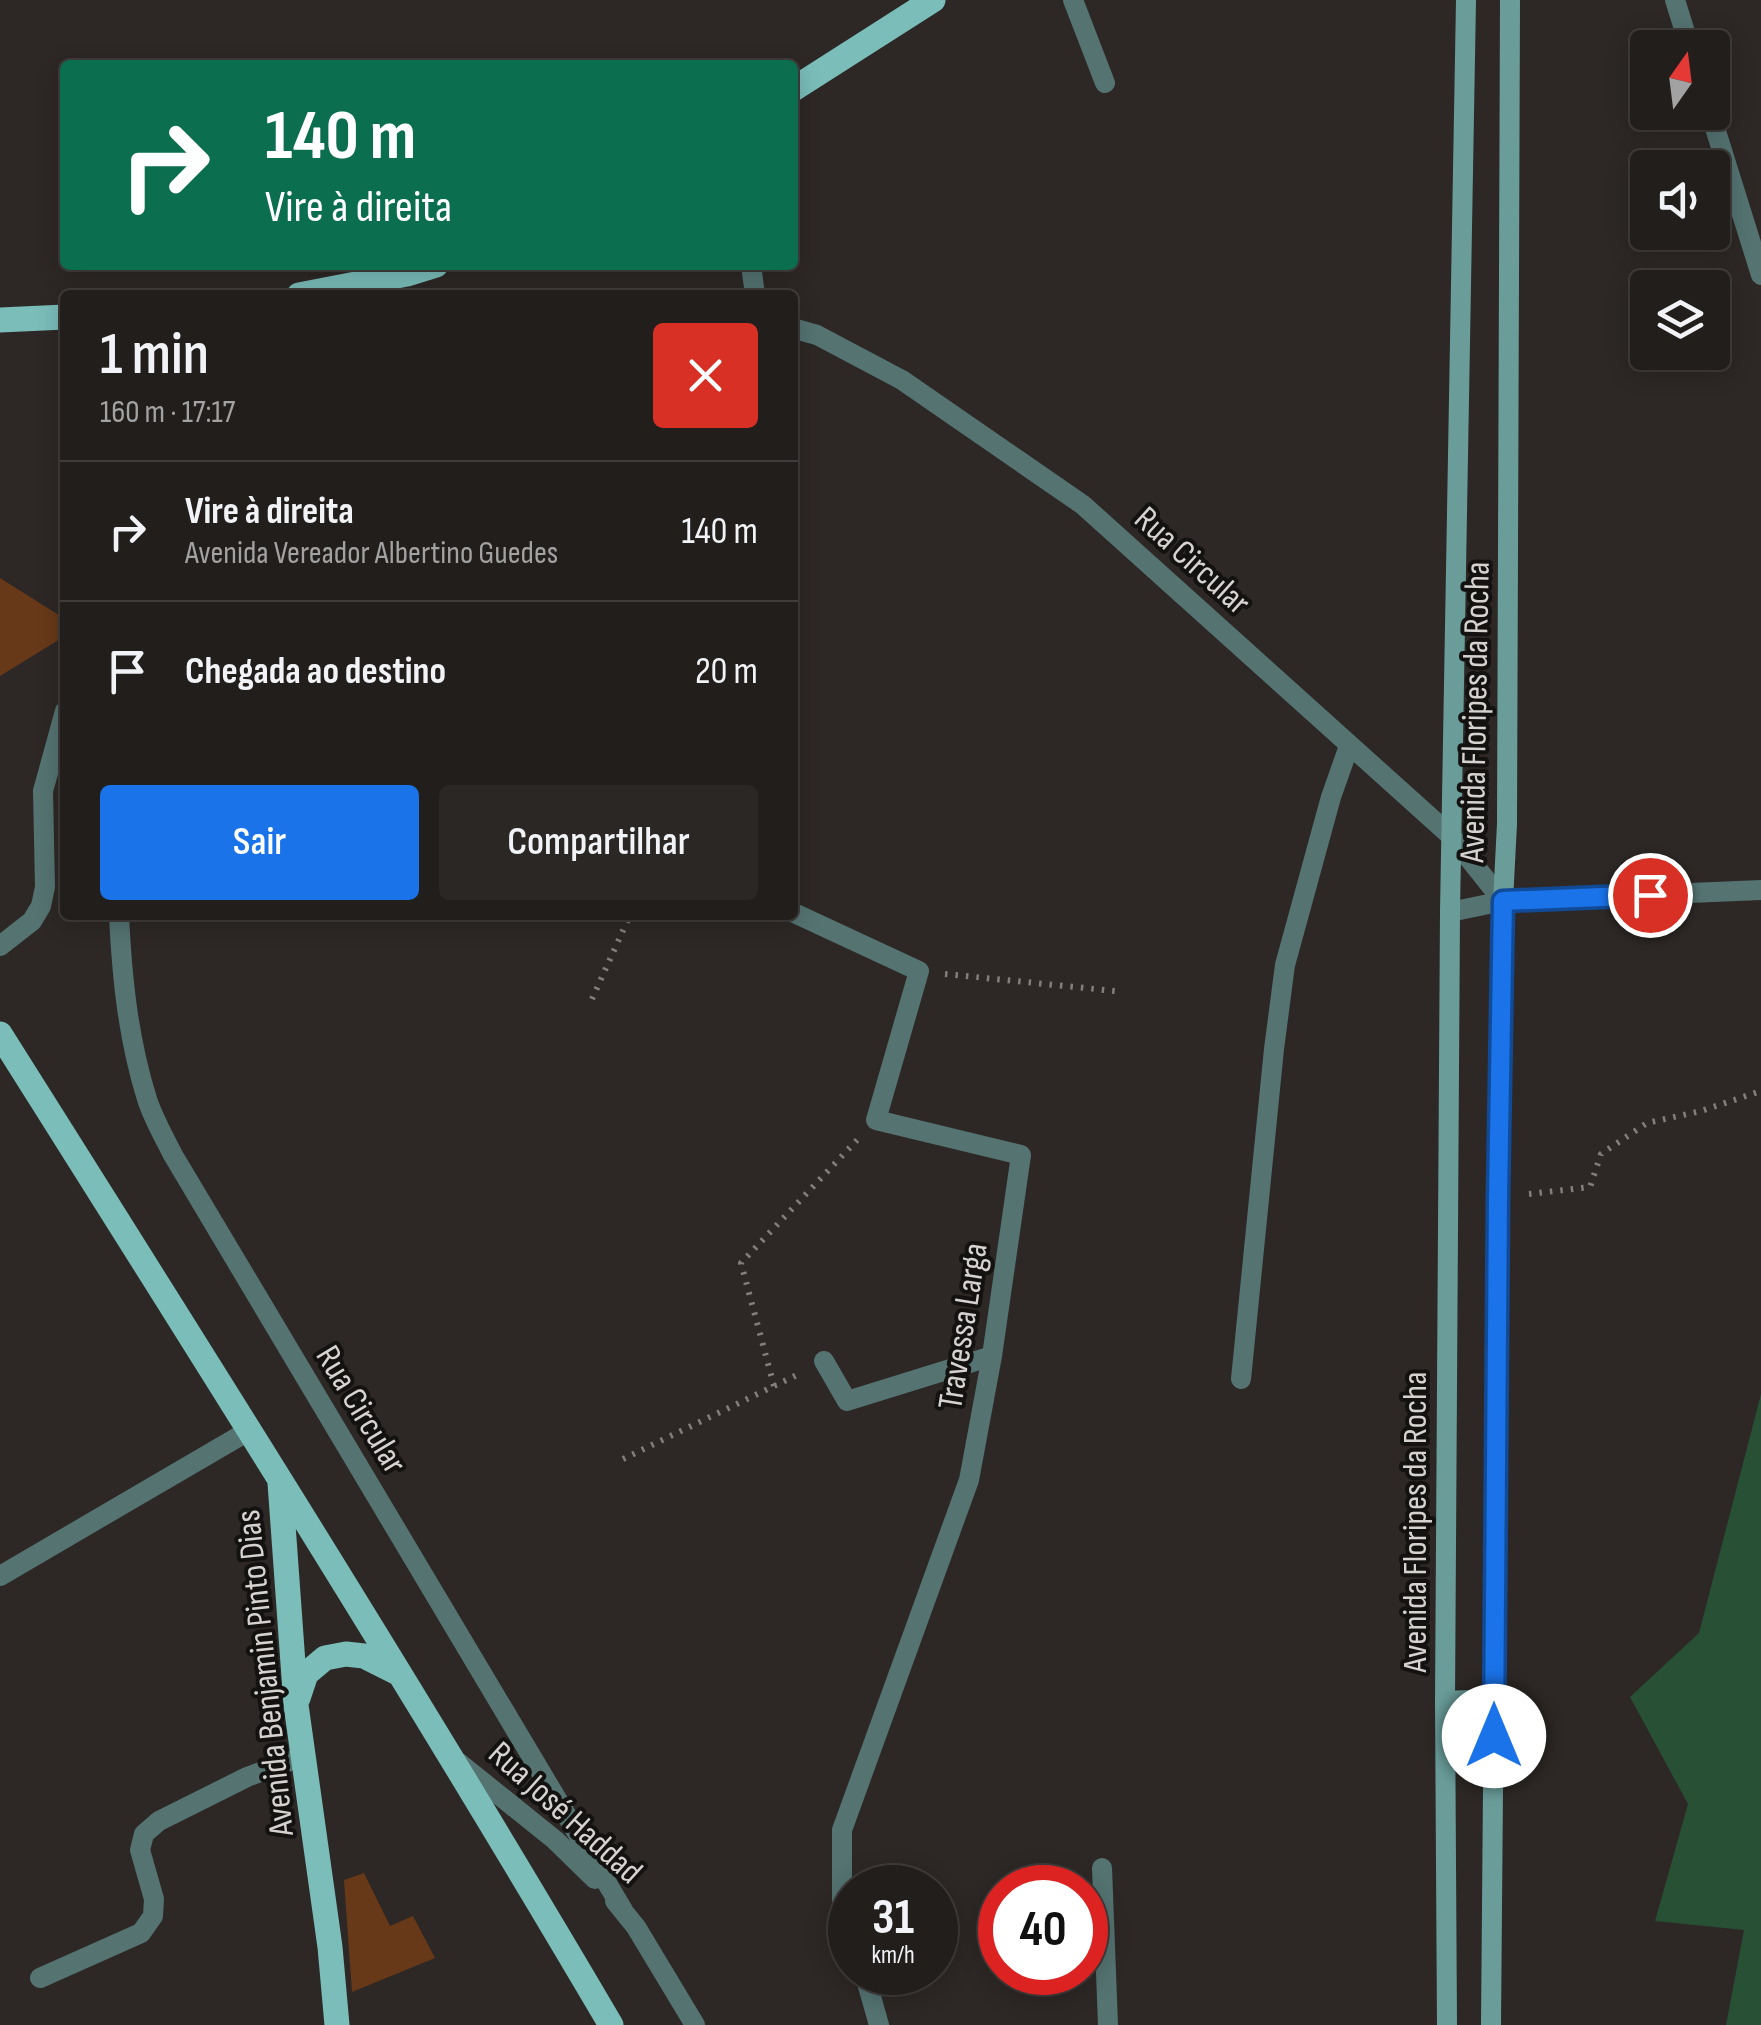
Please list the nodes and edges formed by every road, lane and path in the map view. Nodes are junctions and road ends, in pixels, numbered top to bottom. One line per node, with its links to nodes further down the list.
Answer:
1 (933, 0): 8 (main road)
2 (1072, 0): 7 (street)
3 (1466, 0): 18 (street, Avenida Floripes da Rocha)
4 (1510, 0): 20 (street, Avenida Floripes da Rocha)
5 (1675, 0): 6 (street)
6 (1684, 30)
7 (1106, 82)
8 (798, 86)
9 (1716, 130): 11 (street)
10 (420, 270): 12 (main road)
11 (1761, 275)
12 (325, 290)
13 (60, 317): 14 (main road)
14 (0, 320)
15 (798, 330): 17 (street, Rua Circular)
16 (60, 728): 25 (street)
17 (1350, 746): 18 (street, Rua Circular); 35 (street)
18 (1451, 836): 20 (street, Rua Circular); 21 (street, Avenida Floripes da Rocha)
19 (1761, 890): 20 (street)
20 (1503, 901): 21 (street); 32 (street, Avenida Floripes da Rocha)
21 (1450, 912): 43 (street, Avenida Floripes da Rocha)
22 (798, 915): 26 (street)
23 (118, 920): 48 (street, Rua Circular)
24 (628, 920): 28 (path)
25 (0, 946)
26 (919, 971): 27 (path); 31 (street)
27 (1115, 991)
28 (592, 998)
29 (0, 1034): 37 (main road, Avenida Benjamin Pinto Dias)
30 (1761, 1091): 32 (path)
31 (876, 1120): 33 (street, Travessa Larga); 36 (path)
32 (1498, 1197): 42 (street, Avenida Floripes da Rocha)
33 (992, 1356): 34 (street); 47 (street, Travessa Larga)
34 (824, 1361): 36 (path)
35 (1241, 1379)
36 (774, 1386): 38 (path)
37 (250, 1430): 39 (main road, Avenida Benjamin Pinto Dias); 40 (street)
38 (624, 1459)
39 (280, 1479): 41 (main road, Rua José Haddad); 44 (main road, Avenida Benjamin Pinto Dias)
40 (0, 1576)
41 (400, 1674): 44 (main road); 45 (main road, Rua José Haddad)
42 (1494, 1699): 43 (street); 58 (street, Avenida Floripes da Rocha)
43 (1446, 1700): 57 (street, Avenida Floripes da Rocha)
44 (296, 1706): 46 (main road, Avenida Benjamin Pinto Dias)
45 (450, 1755): 48 (street, Rua José Haddad); 53 (main road, Rua José Haddad)
46 (303, 1756): 49 (street); 52 (main road, Avenida Benjamin Pinto Dias)
47 (842, 1865)
48 (622, 1910): 54 (street, Rua José Haddad)
49 (40, 1978)
50 (871, 1995): 55 (street)
51 (1107, 1995): 56 (street)
52 (337, 2025)
53 (610, 2025)
54 (695, 2025)
55 (879, 2025)
56 (1108, 2025)
57 (1447, 2025)
58 (1492, 2025)

